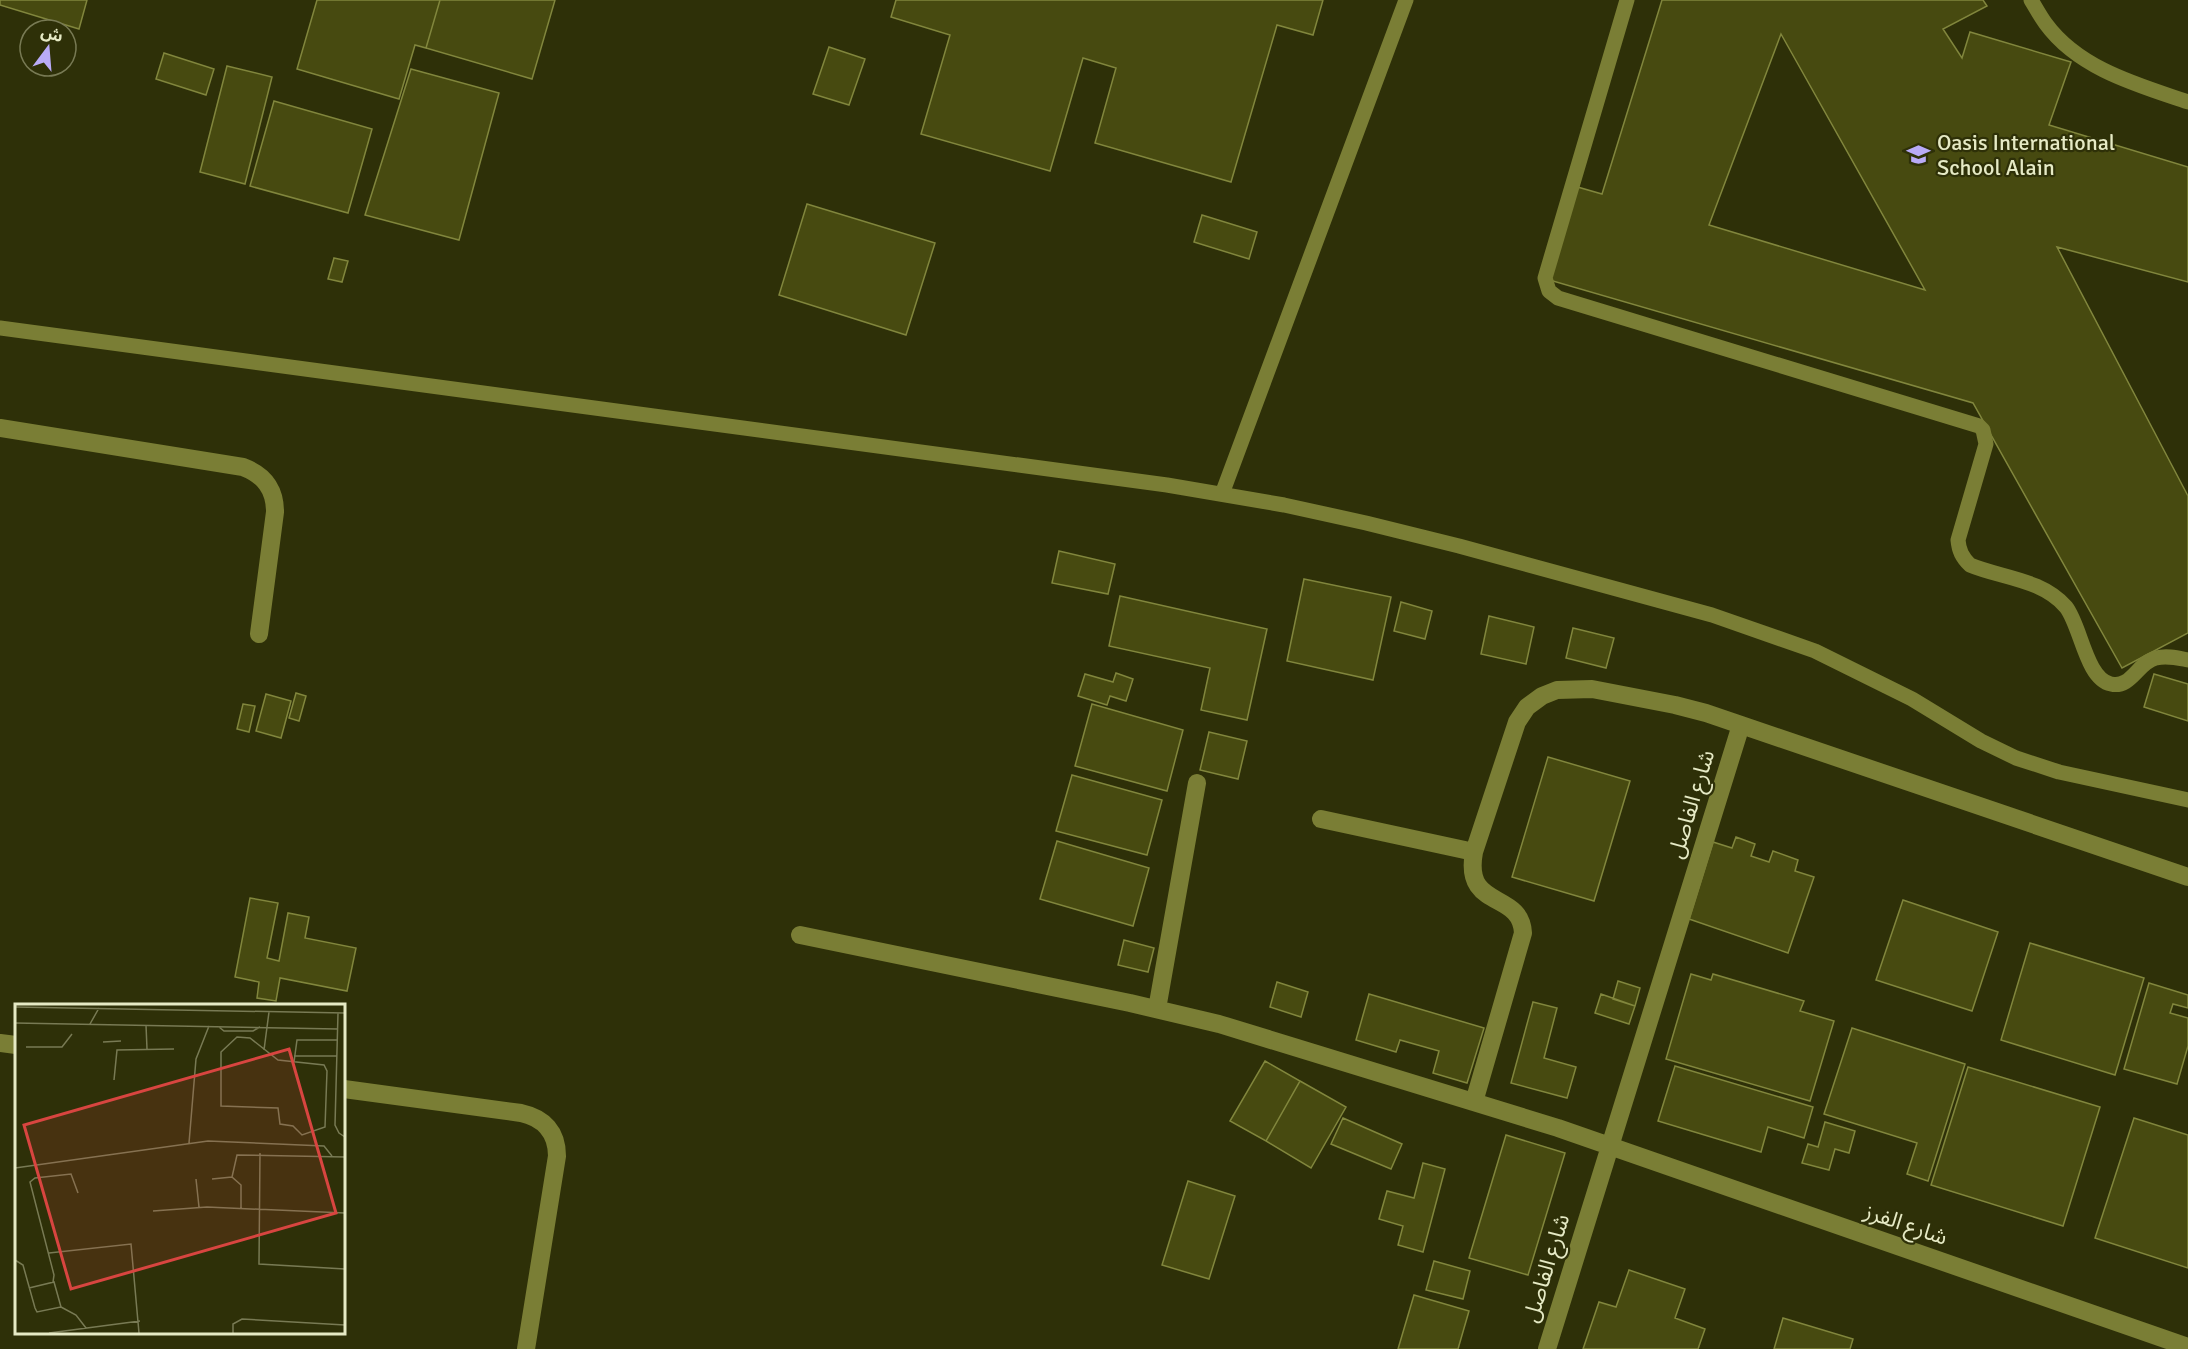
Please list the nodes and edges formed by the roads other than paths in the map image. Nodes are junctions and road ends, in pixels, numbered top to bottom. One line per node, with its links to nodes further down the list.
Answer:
1 (1406, 0): 7 (lane)
2 (1627, 0): 9 (lane)
3 (2031, 0): 4 (lane)
4 (2188, 102)
5 (0, 328): 7 (lane)
6 (0, 428): 8 (street)
7 (1222, 494): 12 (lane)
8 (259, 634)
9 (2188, 660)
10 (1741, 724): 14 (street); 15 (street); 22 (street, شارع الفاصل)
11 (1197, 783): 17 (street)
12 (2188, 800)
13 (1321, 819): 14 (street)
14 (1474, 852): 21 (street)
15 (2188, 877)
16 (800, 935): 17 (street, شارع الفرز)
17 (1157, 1009): 21 (street, شارع الفرز)
18 (0, 1043): 19 (street)
19 (15, 1045)
20 (345, 1089): 24 (street)
21 (1474, 1102): 22 (street, شارع الفرز)
22 (1608, 1145): 23 (street, شارع الفرز); 25 (street, شارع الفاصل)
23 (2188, 1347)
24 (525, 1349)
25 (1547, 1349)

